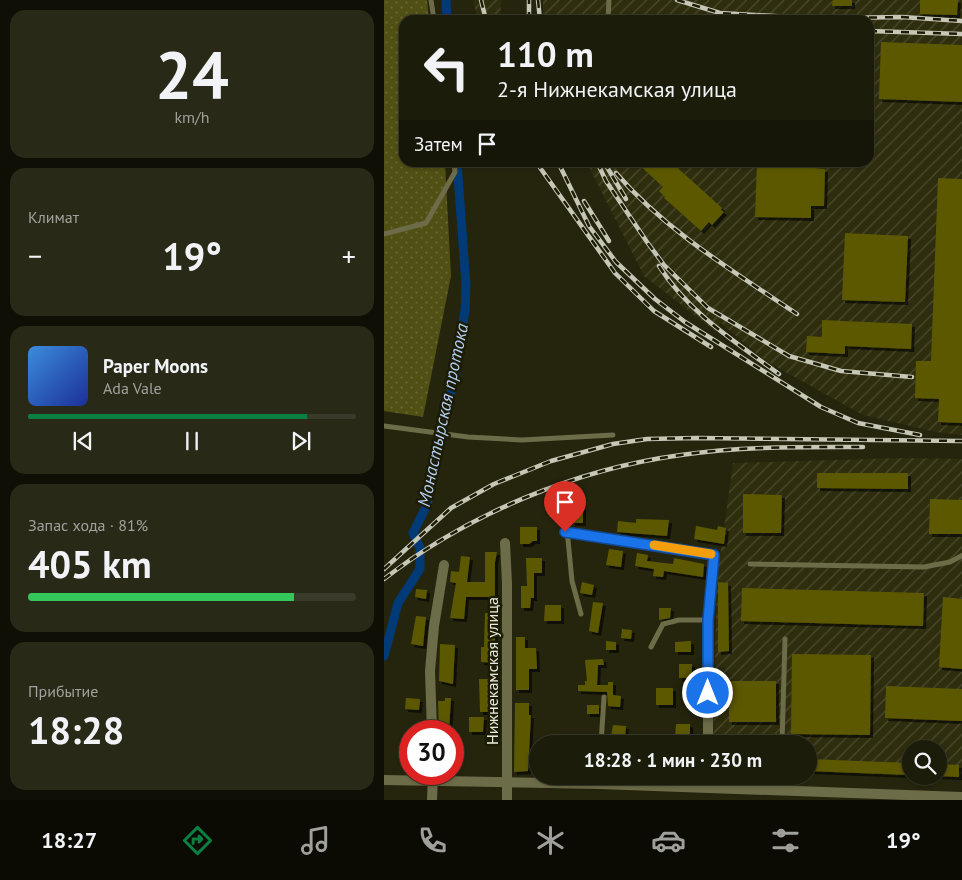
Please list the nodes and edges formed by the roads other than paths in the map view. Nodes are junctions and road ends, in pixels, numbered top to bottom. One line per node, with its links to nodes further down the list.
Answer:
1 (431, 0): 3 (lane)
2 (609, 0): 4 (lane)
3 (433, 15)
4 (608, 15)
5 (454, 167): 6 (lane)
6 (384, 234)
7 (384, 426): 8 (lane)
8 (613, 435)
9 (565, 509): 10 (lane)
10 (565, 532): 15 (lane); 16 (street)
11 (505, 543): 25 (street, Нижнекамская улица)
12 (962, 556): 14 (lane)
13 (444, 564): 20 (street)
14 (750, 564)
15 (581, 614)
16 (708, 620): 18 (lane); 22 (street)
17 (784, 640): 23 (lane)
18 (651, 647)
19 (604, 697): 21 (lane)
20 (432, 720)
21 (602, 735)
22 (708, 735)
23 (782, 735)
24 (464, 780): 25 (street)
25 (507, 782): 26 (street); 36 (street, Нижнекамская улица)
26 (529, 782)
27 (433, 785): 35 (street)
28 (668, 785): 31 (street)
29 (710, 785): 31 (street)
30 (782, 785): 32 (lane)
31 (710, 788): 32 (street)
32 (782, 791): 33 (street)
33 (800, 796): 34 (street)
34 (962, 797)
35 (432, 800)
36 (507, 800)

